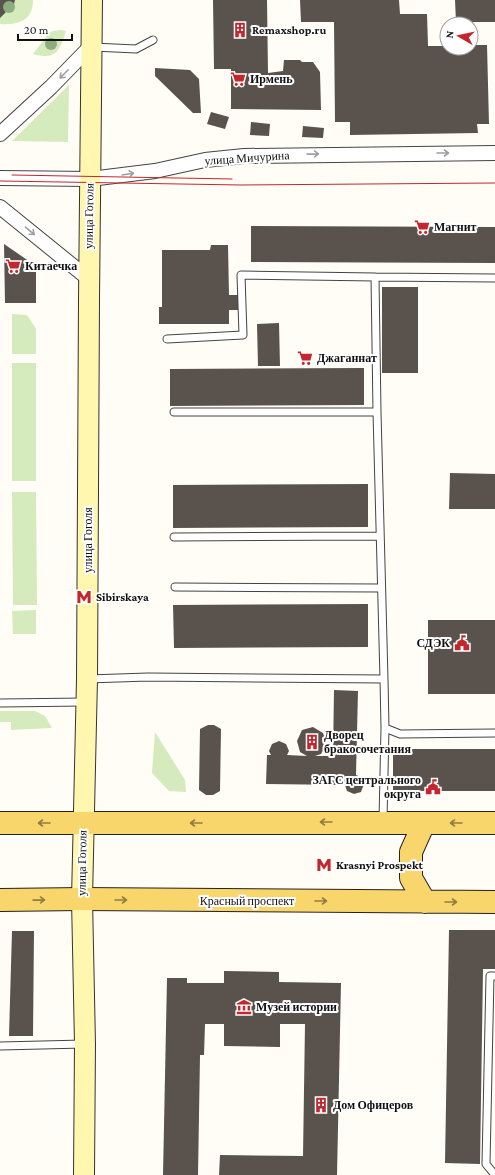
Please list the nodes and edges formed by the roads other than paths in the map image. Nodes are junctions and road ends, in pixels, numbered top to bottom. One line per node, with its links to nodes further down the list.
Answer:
1 (92, 0): 3 (main road, улица Гоголя)
2 (153, 40): 3 (lane)
3 (91, 46): 4 (street, one-way to 4); 7 (main road, улица Гоголя)
4 (0, 134)
5 (495, 153): 7 (street, улица Мичурина, one-way to 5)
6 (0, 178): 7 (street, улица Мичурина)
7 (90, 179): 11 (main road, улица Гоголя)
8 (0, 206): 11 (street, one-way to 11)
9 (376, 277): 10 (lane); 12 (lane); 14 (lane)
10 (495, 278)
11 (89, 279): 19 (main road, улица Гоголя)
12 (167, 339)
13 (174, 412): 14 (lane)
14 (377, 412): 15 (lane)
15 (380, 536): 16 (lane); 18 (lane)
16 (174, 537)
17 (175, 587): 18 (lane)
18 (382, 588): 20 (lane)
19 (87, 679): 20 (lane); 21 (main road, улица Гоголя)
20 (384, 679): 23 (lane)
21 (86, 702): 22 (lane); 27 (main road, улица Гоголя)
22 (0, 703)
23 (385, 728): 24 (lane); 26 (lane)
24 (495, 733)
25 (0, 822): 27 (main road, one-way to 25)
26 (383, 822): 27 (main road, one-way to 27); 28 (main road)
27 (83, 823): 30 (main road, улица Гоголя)
28 (424, 823): 29 (main road, one-way to 28); 32 (main road)
29 (495, 823)
30 (82, 899): 31 (main road, Красный проспект, one-way to 30); 32 (main road, Красный проспект, one-way to 32); 35 (main road, улица Гоголя)
31 (0, 900)
32 (425, 902): 33 (main road, Красный проспект, one-way to 33)
33 (495, 902)
34 (495, 976): 37 (lane)
35 (85, 1044): 36 (lane); 40 (main road, улица Гоголя)
36 (0, 1046)
37 (492, 1064): 38 (lane)
38 (486, 1130): 39 (lane); 41 (lane)
39 (495, 1130)
40 (84, 1175)
41 (494, 1175)

